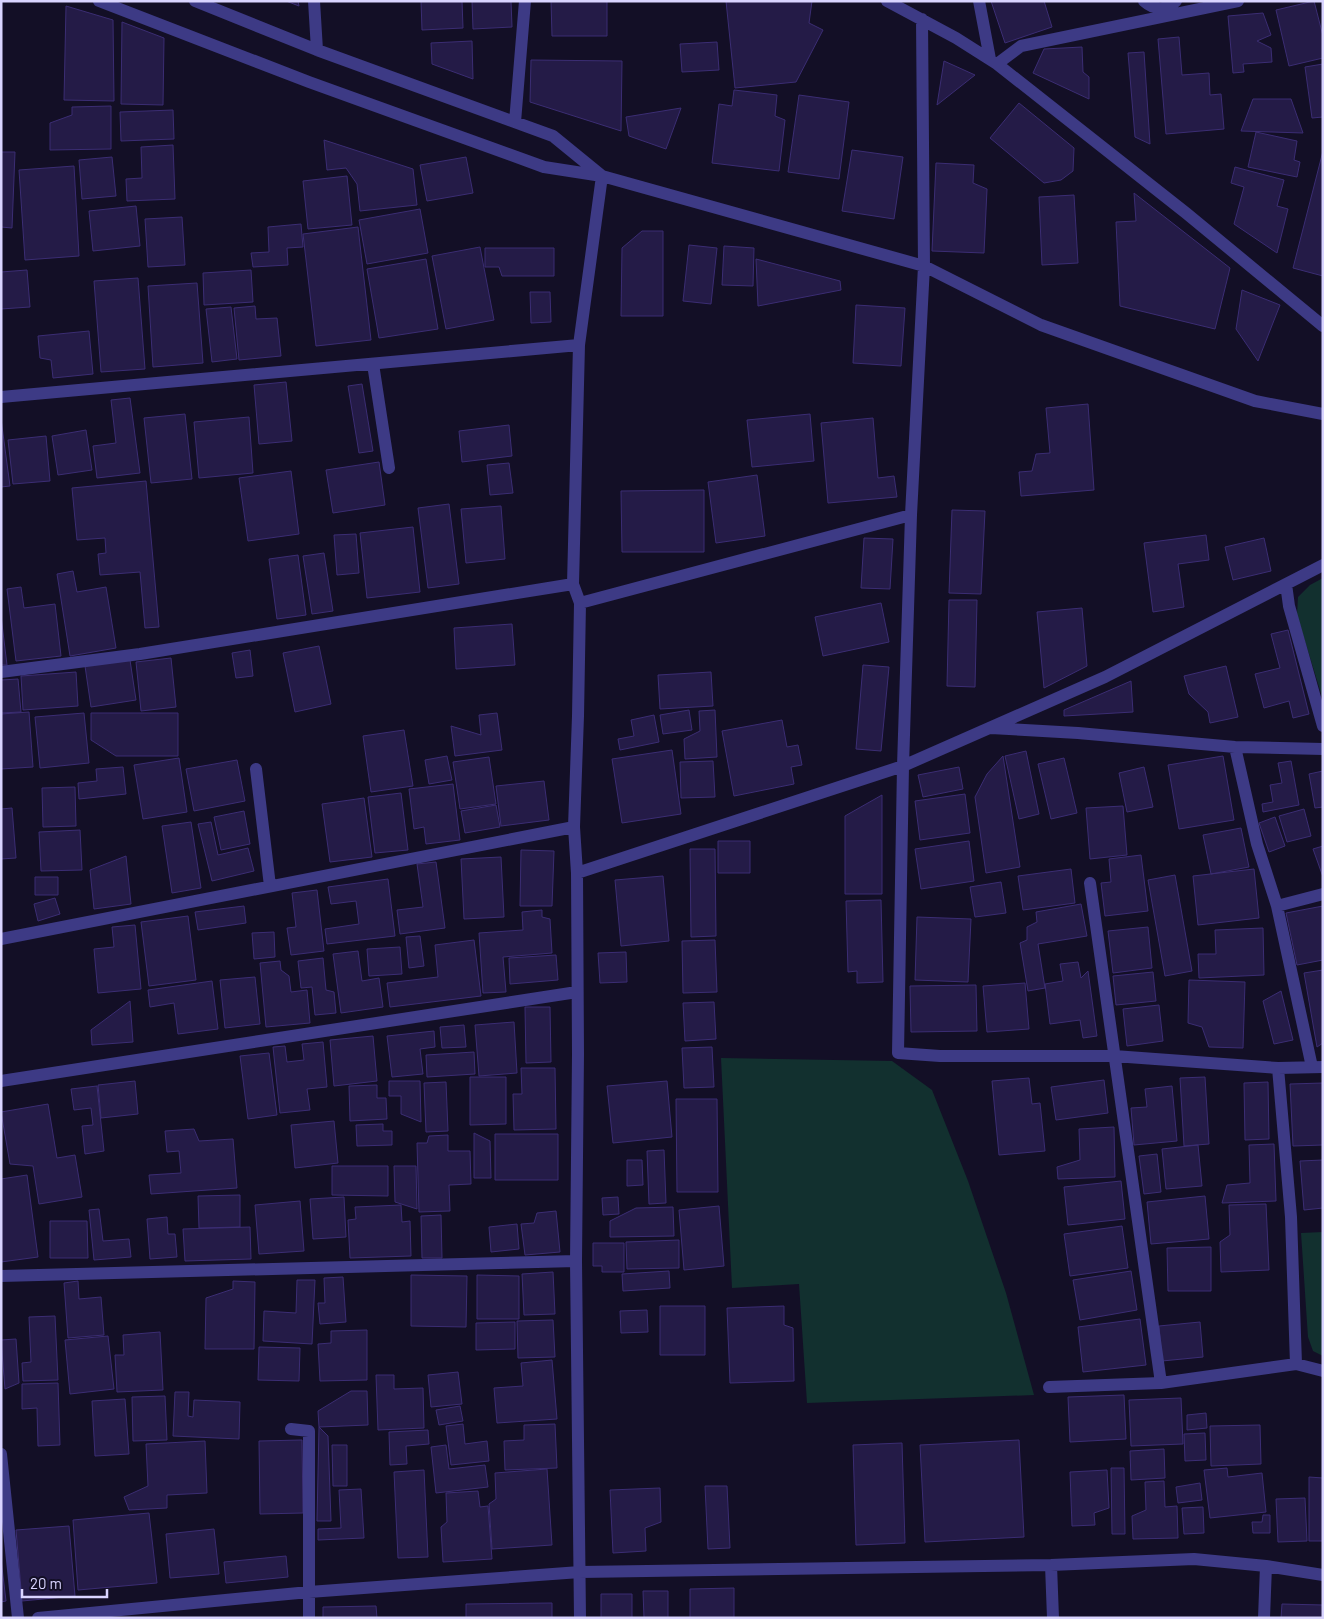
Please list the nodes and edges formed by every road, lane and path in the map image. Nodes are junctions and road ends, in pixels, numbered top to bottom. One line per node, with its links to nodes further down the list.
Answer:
1 (99, 1): 15 (street)
2 (195, 1): 12 (street)
3 (314, 1): 12 (street)
4 (525, 1): 14 (street)
5 (887, 1): 11 (street)
6 (979, 1): 13 (street)
7 (1144, 1): 10 (street)
8 (1176, 1): 10 (street)
9 (1238, 1): 10 (street)
10 (1159, 12): 13 (street)
11 (922, 20): 13 (street); 16 (street)
12 (317, 50): 14 (street)
13 (993, 61): 17 (street)
14 (515, 122): 15 (street)
15 (602, 176): 16 (street); 18 (street)
16 (924, 266): 21 (street); 23 (street)
17 (1323, 326)
18 (579, 346): 19 (street); 25 (street)
19 (373, 364): 20 (street); 22 (street)
20 (1, 397)
21 (1323, 414)
22 (389, 468)
23 (911, 515): 27 (street); 33 (street)
24 (1323, 565): 26 (street)
25 (573, 584): 27 (street); 28 (street)
26 (1286, 584): 29 (street); 30 (street)
27 (580, 603): 35 (street)
28 (1, 672)
29 (1323, 726)
30 (989, 728): 31 (street); 33 (street)
31 (1235, 747): 32 (street); 40 (street)
32 (1323, 749)
33 (903, 766): 36 (street); 43 (street)
34 (256, 769): 38 (street)
35 (574, 827): 36 (street); 38 (street)
36 (576, 872): 42 (street)
37 (1090, 883): 43 (street)
38 (270, 886): 41 (street)
39 (1323, 894): 40 (street)
40 (1277, 906): 44 (street)
41 (1, 939)
42 (577, 992): 46 (street); 47 (street)
43 (1114, 1056): 45 (street); 51 (street)
44 (1317, 1067): 45 (street)
45 (1278, 1068): 49 (street)
46 (1, 1081)
47 (576, 1261): 48 (street); 57 (street)
48 (1, 1276)
49 (1296, 1364): 50 (street); 51 (street)
50 (1323, 1371)
51 (1161, 1383): 52 (street)
52 (1049, 1387)
53 (291, 1428): 59 (street)
54 (1, 1454): 60 (street)
55 (1051, 1565): 56 (street); 57 (street); 64 (street)
56 (1266, 1566): 58 (street); 65 (street)
57 (580, 1572): 59 (street); 63 (street)
58 (1323, 1575)
59 (309, 1592): 61 (street); 62 (street)
60 (18, 1618)
61 (38, 1618)
62 (309, 1618)
63 (580, 1618)
64 (1053, 1618)
65 (1264, 1618)

